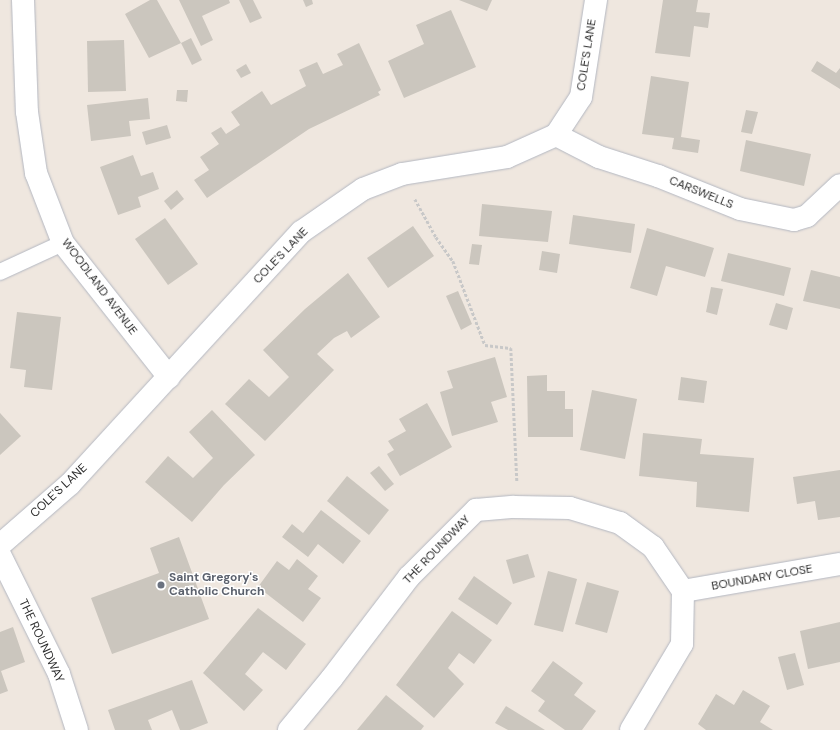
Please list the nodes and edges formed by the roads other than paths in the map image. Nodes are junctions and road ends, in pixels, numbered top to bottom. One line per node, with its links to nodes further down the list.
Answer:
1 (23, 0): 5 (street, WOODLAND AVENUE)
2 (596, 0): 3 (street, COLE'S LANE)
3 (556, 136): 4 (street, CARSWELLS); 7 (street, COLE'S LANE)
4 (840, 185)
5 (63, 243): 6 (lane); 7 (street, WOODLAND AVENUE)
6 (0, 272)
7 (169, 377): 8 (street, COLE'S LANE)
8 (0, 545)
9 (0, 554): 12 (street, THE ROUNDWAY)
10 (840, 564): 11 (street, BOUNDARY CLOSE)
11 (683, 591): 13 (street, THE ROUNDWAY); 14 (street)
12 (77, 730)
13 (289, 730)
14 (631, 730)

